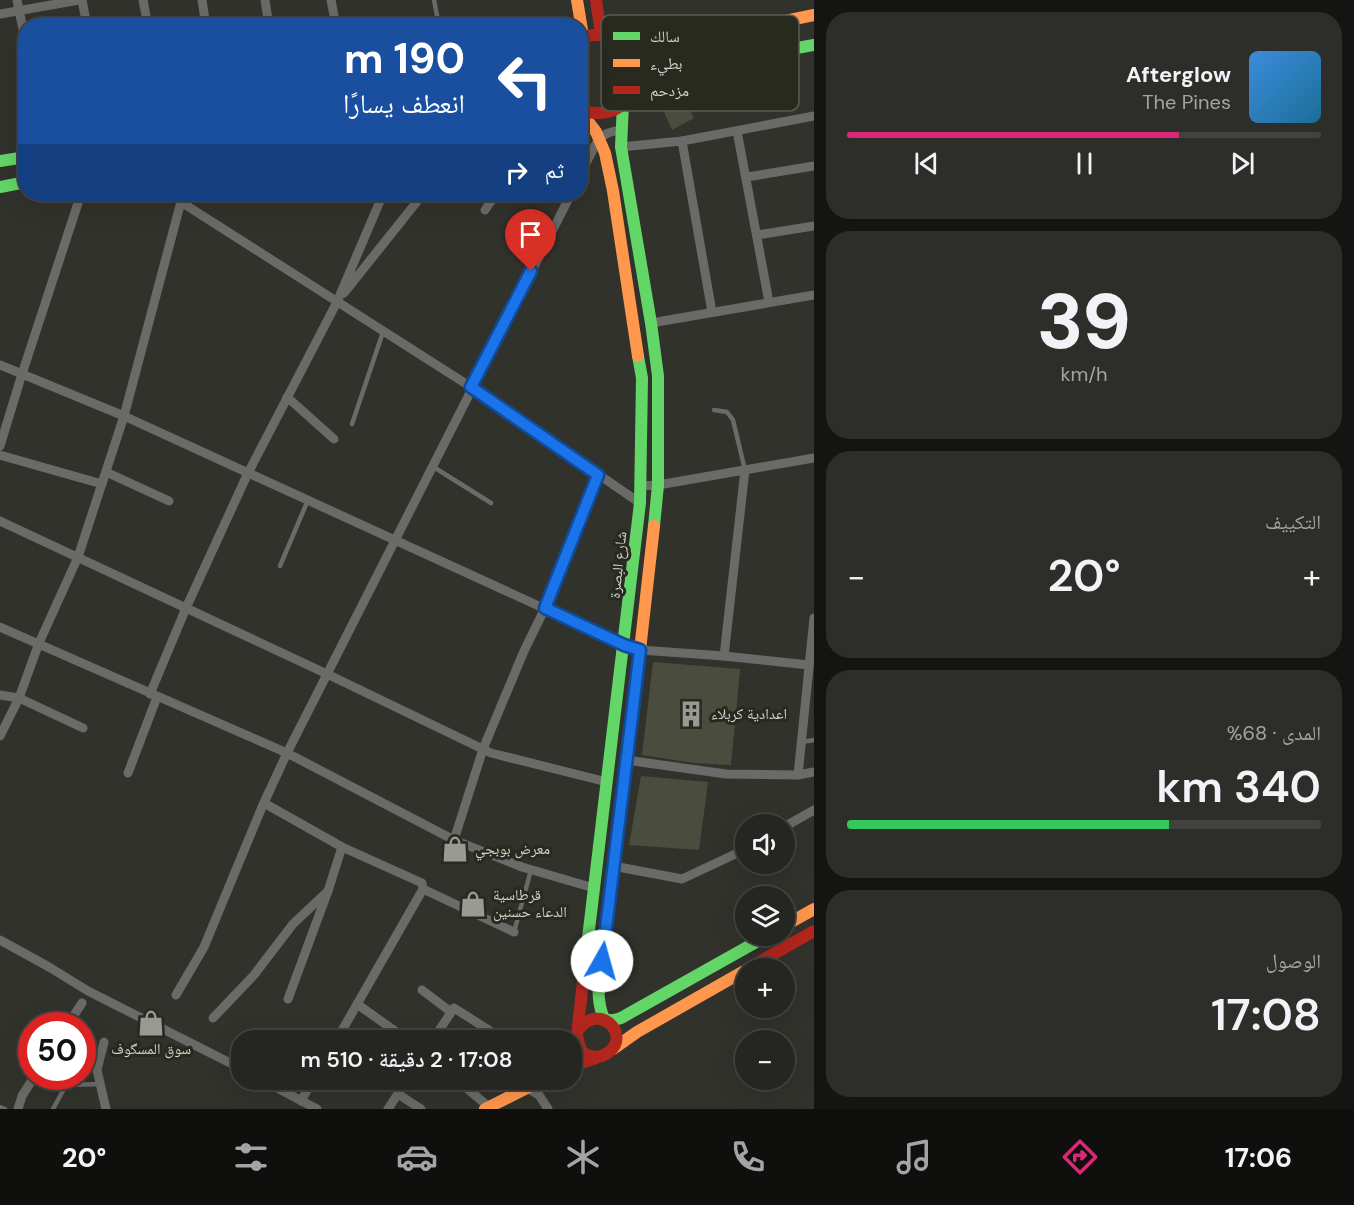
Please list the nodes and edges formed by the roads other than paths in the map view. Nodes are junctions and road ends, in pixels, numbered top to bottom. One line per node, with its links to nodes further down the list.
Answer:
1 (17, 0): 10 (street)
2 (81, 0): 10 (street); 14 (street)
3 (143, 0): 15 (street)
4 (201, 0): 16 (street)
5 (265, 0): 17 (street)
6 (331, 0): 18 (street)
7 (434, 0): 19 (lane)
8 (577, 0): 20 (main road)
9 (596, 0): 22 (main road)
10 (19, 11): 11 (street); 13 (street)
11 (0, 14)
12 (814, 15): 21 (main road)
13 (20, 18)
14 (85, 18)
15 (146, 18)
16 (204, 18)
17 (268, 18)
18 (334, 18)
19 (437, 18)
20 (579, 18)
21 (799, 18)
22 (601, 34): 23 (main road)
23 (588, 35)
24 (814, 45): 25 (main road)
25 (799, 48)
26 (609, 111): 28 (main road)
27 (623, 111): 31 (main road, شارع البصرة)
28 (588, 112)
29 (814, 116): 32 (street)
30 (588, 120): 33 (main road, شارع البصرة)
31 (622, 129): 33 (street); 35 (main road, شارع البصرة)
32 (737, 131): 34 (street); 40 (street)
33 (599, 138): 37 (street); 78 (main road, شارع البصرة)
34 (682, 141): 35 (street); 57 (street)
35 (621, 147): 58 (main road, شارع البصرة)
36 (18, 158): 38 (main road)
37 (588, 159)
38 (0, 161)
39 (814, 166): 40 (street)
40 (747, 177): 52 (street)
41 (18, 184): 42 (main road)
42 (0, 187)
43 (79, 201): 61 (street)
44 (181, 201): 65 (street)
45 (186, 201): 54 (street)
46 (380, 201): 54 (street)
47 (417, 201): 54 (street)
48 (491, 201): 50 (street)
49 (567, 201): 62 (street)
50 (485, 210)
51 (814, 226): 52 (street)
52 (757, 236): 55 (street)
53 (813, 295): 55 (street); 56 (street)
54 (337, 302): 59 (street); 63 (street)
55 (769, 302): 57 (street)
56 (814, 306)
57 (712, 312): 58 (street)
58 (651, 323): 77 (main road, شارع البصرة)
59 (383, 332): 62 (street); 66 (lane)
60 (0, 365): 61 (street)
61 (22, 374): 65 (street); 68 (street)
62 (471, 387): 71 (street); 75 (street)
63 (287, 397): 67 (street); 74 (street)
64 (714, 410): 72 (lane)
65 (124, 416): 73 (street); 74 (street)
66 (352, 424)
67 (334, 439)
68 (0, 446)
69 (0, 455): 76 (street)
70 (814, 458): 72 (street)
71 (432, 466): 81 (lane); 84 (street)
72 (745, 470): 77 (street); 95 (street)
73 (106, 472): 76 (street); 80 (street)
74 (248, 472): 79 (street); 87 (street)
75 (598, 475): 82 (street); 88 (street)
76 (102, 484): 85 (street)
77 (658, 485): 78 (street); 94 (main road, شارع البصرة)
78 (640, 486): 82 (main road, شارع البصرة)
79 (308, 500): 84 (street); 86 (lane)
80 (169, 501)
81 (491, 503)
82 (640, 503): 93 (main road, شارع البصرة)
83 (0, 521): 85 (street)
84 (395, 540): 88 (street); 97 (street)
85 (78, 557): 87 (street); 92 (street)
86 (280, 566)
87 (186, 608): 97 (street); 99 (street)
88 (545, 608): 93 (street); 106 (street)
89 (814, 618): 91 (street)
90 (0, 627): 92 (street)
91 (813, 632): 96 (street)
92 (39, 643): 99 (street); 100 (street)
93 (624, 645): 94 (street); 112 (main road, شارع البصرة)
94 (640, 650): 95 (street); 108 (main road, شارع البصرة)
95 (724, 656): 96 (street)
96 (809, 665): 101 (street)
97 (327, 674): 106 (street); 107 (street)
98 (0, 694): 100 (street)
99 (154, 695): 107 (street); 110 (street)
100 (19, 698): 102 (street); 103 (street)
101 (809, 711): 105 (street)
102 (83, 728)
103 (0, 736)
104 (814, 740): 105 (lane)
105 (801, 743): 111 (street)
106 (483, 749): 112 (street); 116 (street)
107 (287, 753): 113 (street); 116 (street)
108 (626, 760): 111 (street); 119 (main road, شارع البصرة)
109 (814, 772): 111 (street)
110 (128, 773)
111 (798, 775)
112 (607, 782): 121 (main road, شارع البصرة)
113 (264, 803): 117 (street); 133 (street)
114 (814, 810): 115 (street)
115 (795, 821)
116 (454, 840): 120 (street)
117 (342, 847): 122 (street); 123 (street)
118 (735, 854): 119 (street)
119 (613, 866): 140 (main road, شارع البصرة)
120 (531, 870): 121 (street); 127 (lane)
121 (594, 888): 145 (main road, شارع البصرة)
122 (423, 890): 127 (street); 136 (street)
123 (328, 891): 134 (street); 139 (street)
124 (814, 909): 125 (main road)
125 (795, 920)
126 (814, 931): 130 (main road)
127 (514, 932)
128 (0, 940): 152 (street)
129 (749, 946): 140 (main road)
130 (766, 958)
131 (735, 975): 149 (main road)
132 (422, 990): 138 (street)
133 (176, 995)
134 (288, 999)
135 (82, 1003): 137 (street)
136 (357, 1004): 141 (street); 142 (street)
137 (76, 1012)
138 (451, 1012): 143 (street); 144 (street)
139 (213, 1018)
140 (605, 1020): 146 (main road); 149 (main road)
141 (342, 1030)
142 (394, 1030)
143 (439, 1030)
144 (489, 1030)
145 (576, 1030)
146 (578, 1030)
147 (104, 1042): 153 (street)
148 (582, 1050): 150 (main road)
149 (612, 1050): 150 (main road)
150 (598, 1058): 151 (main road)
151 (582, 1063)
152 (231, 1064)
153 (101, 1084): 167 (lane); 168 (street)
154 (26, 1090): 166 (street)
155 (281, 1090): 162 (street)
156 (307, 1090): 162 (street)
157 (401, 1090): 161 (street)
158 (468, 1090): 164 (street)
159 (521, 1090): 164 (main road)
160 (536, 1090): 172 (street)
161 (398, 1094): 170 (street); 171 (street)
162 (301, 1101): 169 (street)
163 (0, 1107): 165 (lane)
164 (487, 1108)
165 (4, 1109)
166 (18, 1109)
167 (53, 1109)
168 (106, 1109)
169 (317, 1109)
170 (388, 1109)
171 (421, 1109)
172 (548, 1109)

